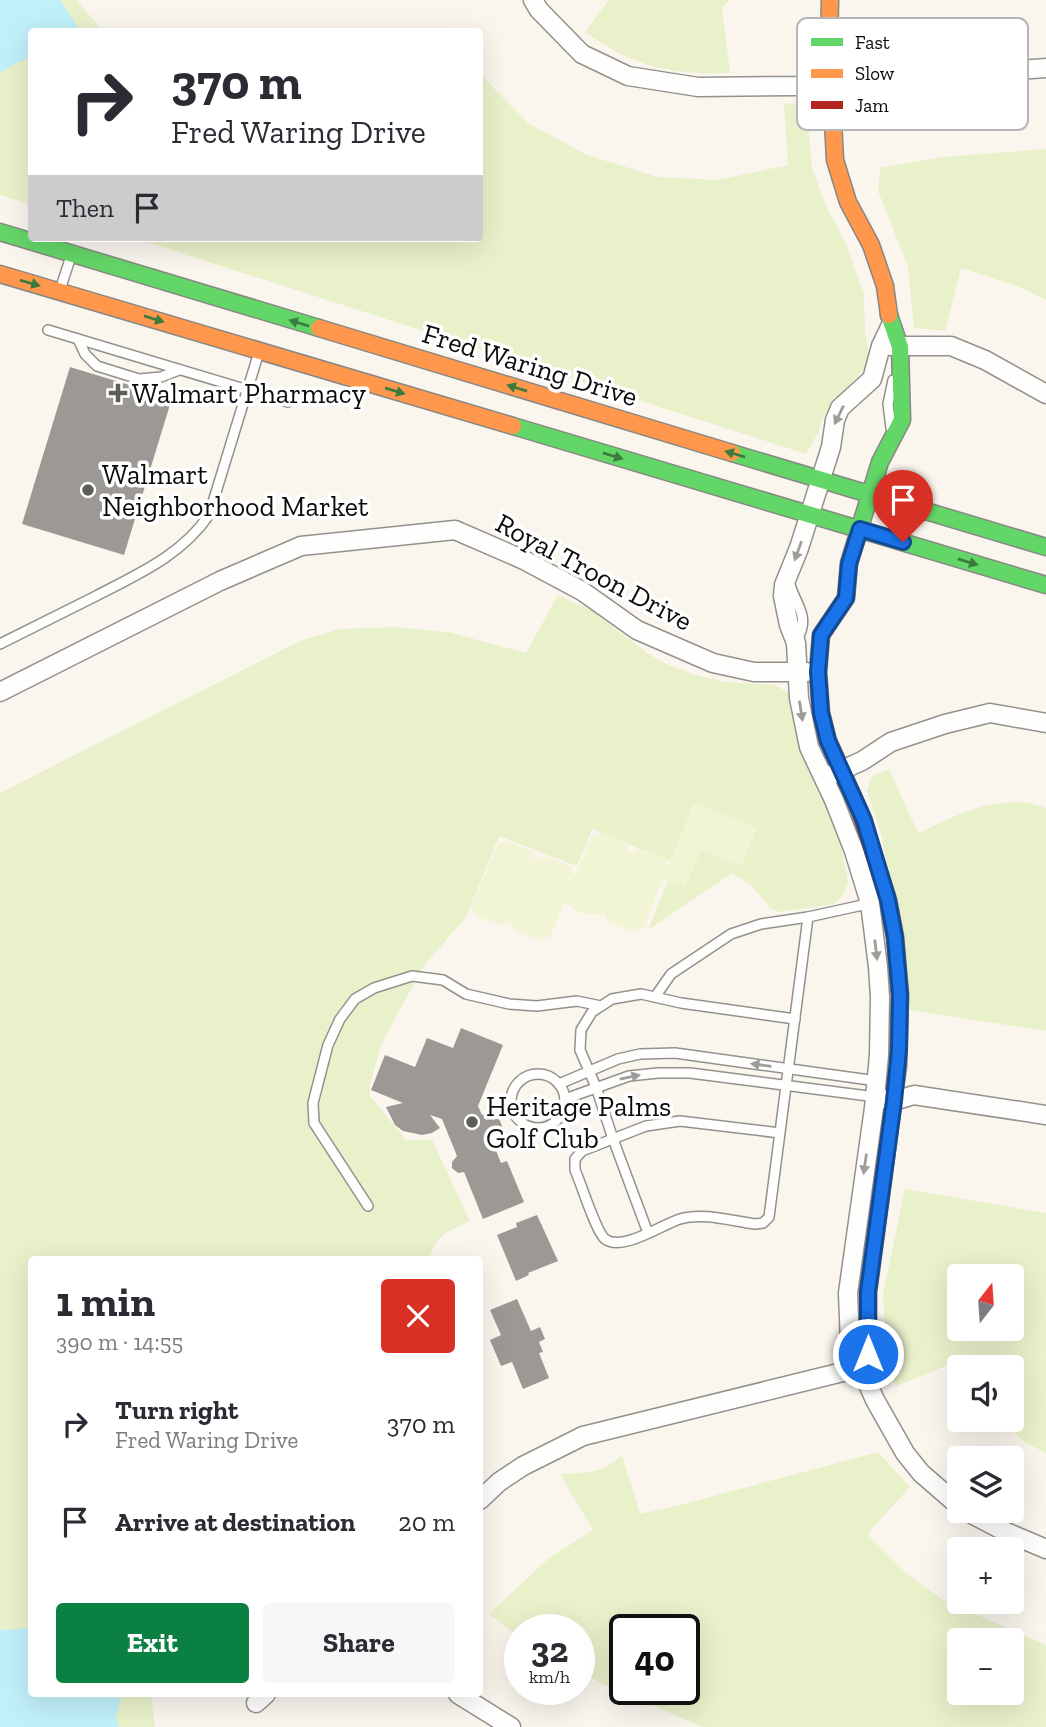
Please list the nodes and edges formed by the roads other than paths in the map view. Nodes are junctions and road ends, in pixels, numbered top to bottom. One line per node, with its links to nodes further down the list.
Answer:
1 (534, 0): 6 (street)
2 (830, 0): 3 (main road)
3 (829, 18)
4 (1046, 68): 5 (street)
5 (1028, 69)
6 (797, 84)
7 (833, 130): 14 (main road)
8 (0, 232): 9 (main road, Fred Waring Drive)
9 (28, 240)
10 (34, 242): 11 (main road, Fred Waring Drive)
11 (72, 253): 13 (lane); 26 (main road, Fred Waring Drive, one-way to 11)
12 (0, 274): 13 (main road, one-way to 13)
13 (60, 291): 19 (main road, one-way to 19)
14 (891, 325): 17 (street); 18 (main road)
15 (48, 330): 16 (lane)
16 (78, 339): 20 (lane); 20 (lane)
17 (881, 346): 18 (street); 21 (street)
18 (900, 346): 22 (main road); 24 (street)
19 (260, 350): 23 (lane); 28 (main road, one-way to 28)
20 (179, 370): 23 (lane)
21 (872, 379): 22 (lane); 26 (street, one-way to 26)
22 (898, 381): 27 (main road)
23 (247, 391): 25 (lane); 34 (lane)
24 (1046, 394)
25 (288, 402)
26 (821, 479): 27 (main road, Fred Waring Drive); 28 (street)
27 (870, 494): 29 (main road); 30 (main road, Fred Waring Drive)
28 (810, 514): 29 (main road); 32 (street, one-way to 32)
29 (860, 529): 31 (main road, one-way to 31); 33 (main road)
30 (1046, 547)
31 (1046, 585)
32 (796, 635): 33 (lane); 35 (street)
33 (821, 635): 36 (main road)
34 (0, 644)
35 (797, 672): 36 (street, Royal Troon Drive); 37 (street, Royal Troon Drive); 40 (street, one-way to 40)
36 (818, 672): 39 (main road)
37 (0, 692)
38 (1046, 723): 39 (street)
39 (842, 770): 40 (street); 41 (main road)
40 (823, 778): 42 (street)
41 (888, 900): 42 (lane); 53 (main road)
42 (870, 903): 43 (lane); 52 (street, one-way to 52)
43 (808, 917): 44 (lane); 46 (lane)
44 (655, 997): 45 (lane); 46 (lane)
45 (601, 1006): 48 (lane); 58 (lane)
46 (795, 1019): 47 (lane)
47 (789, 1069): 48 (lane, one-way to 48); 51 (lane); 52 (lane)
48 (589, 1071): 49 (lane); 50 (lane)
49 (559, 1084): 54 (lane); 54 (lane)
50 (596, 1087): 51 (lane, one-way to 51); 54 (lane); 57 (lane)
51 (787, 1087): 52 (lane); 56 (lane)
52 (877, 1089): 53 (street); 60 (street, one-way to 60)
53 (895, 1094): 55 (street); 60 (main road)
54 (565, 1099)
55 (1046, 1115)
56 (780, 1133): 57 (lane); 59 (lane)
57 (612, 1139): 59 (lane); 59 (lane)
58 (369, 1206)
59 (648, 1233)
60 (863, 1367): 61 (street); 62 (street)
61 (947, 1496)
62 (483, 1497)
63 (991, 1523): 64 (street)
64 (1046, 1549)
65 (462, 1697): 66 (street)
66 (500, 1724)

